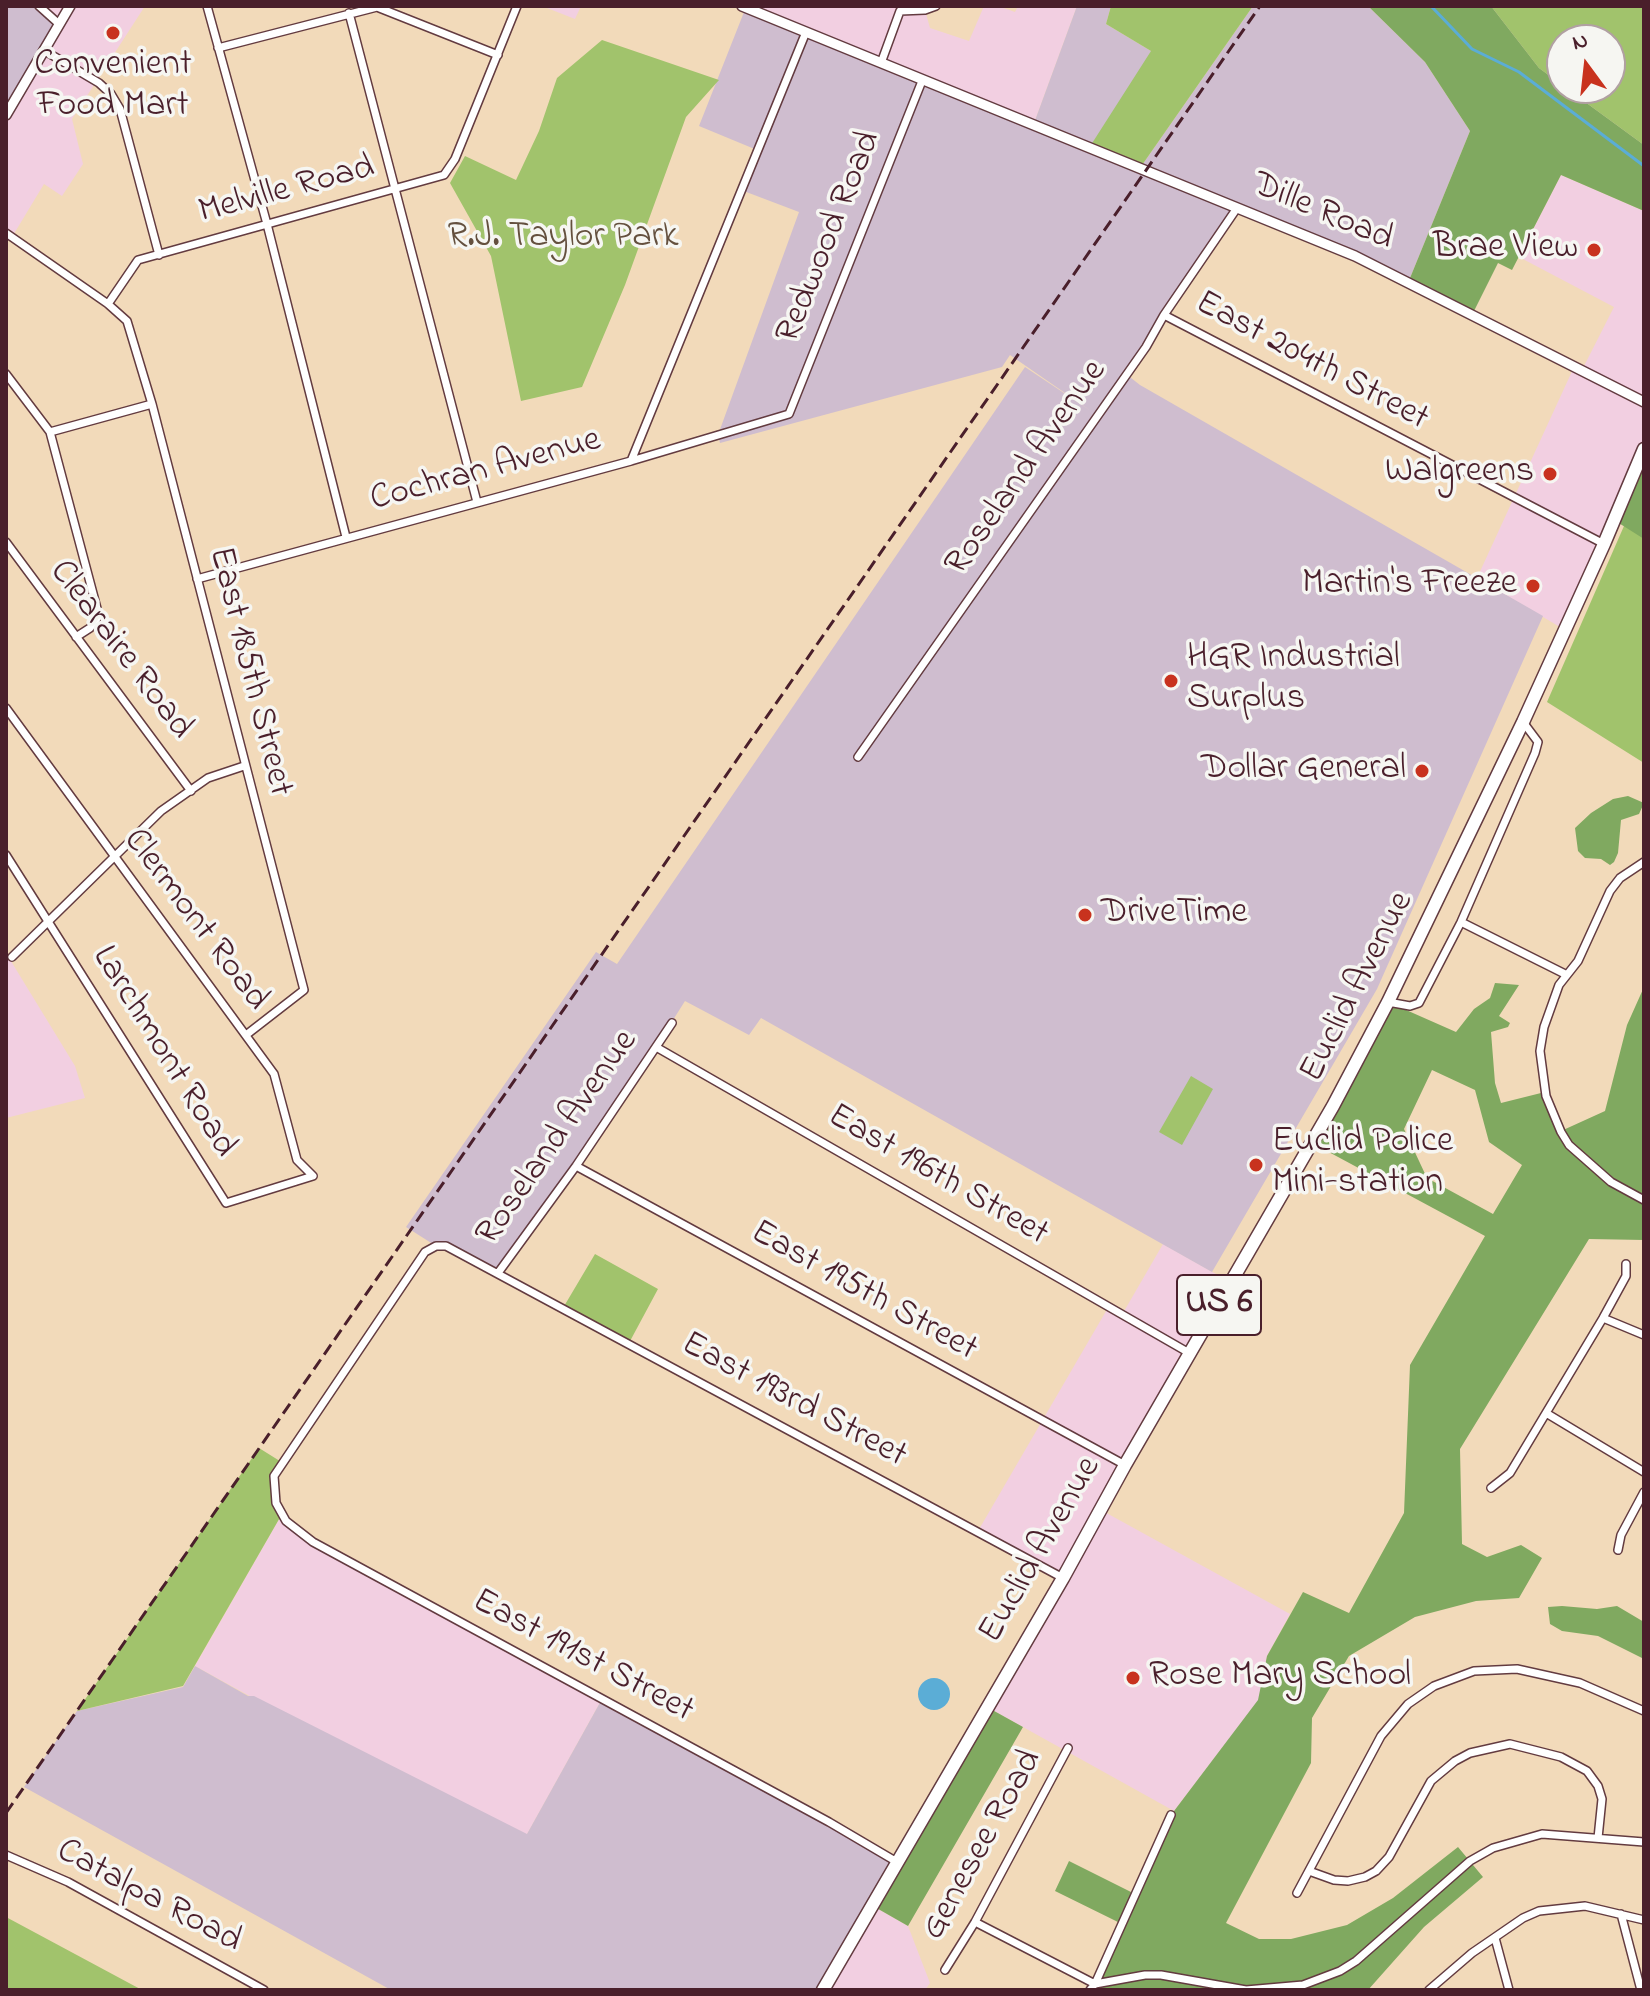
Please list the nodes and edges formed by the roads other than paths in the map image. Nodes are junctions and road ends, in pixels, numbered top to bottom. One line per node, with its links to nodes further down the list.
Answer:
1 (39, 6): 9 (street)
2 (70, 6): 9 (street)
3 (207, 6): 11 (street)
4 (517, 6): 13 (street, Melville Road)
5 (742, 6): 10 (street, Dille Road)
6 (936, 6): 7 (street)
7 (897, 9): 14 (street)
8 (349, 13): 11 (street); 13 (street); 17 (street)
9 (59, 24): 12 (street)
10 (806, 32): 14 (street, Dille Road); 30 (street)
11 (218, 48): 19 (street)
12 (45, 51): 16 (street); 21 (street)
13 (498, 55): 17 (street, Melville Road)
14 (881, 63): 15 (street, Dille Road)
15 (922, 81): 18 (street, Dille Road); 27 (street, Redwood Road)
16 (6, 115)
17 (396, 189): 19 (street, Melville Road); 31 (street)
18 (1237, 208): 23 (street, Roseland Avenue); 25 (street, Dille Road)
19 (267, 224): 21 (street, Melville Road); 32 (street)
20 (6, 233): 22 (street)
21 (159, 255): 22 (street, Melville Road)
22 (108, 304): 26 (street, East 185th Street)
23 (1164, 315): 34 (street, East 204th Street); 39 (street, Roseland Avenue)
24 (6, 374): 28 (street)
25 (1644, 402)
26 (152, 404): 28 (street); 35 (street, East 185th Street)
27 (789, 414): 30 (street, Cochran Avenue)
28 (50, 432): 36 (street)
29 (1644, 449): 34 (main road, Euclid Avenue / US 6)
30 (631, 461): 31 (street, Cochran Avenue)
31 (477, 502): 32 (street, Cochran Avenue)
32 (346, 537): 35 (street, Cochran Avenue)
33 (6, 542): 36 (street, Clearaire Road)
34 (1604, 544): 38 (main road, Euclid Avenue / US 6)
35 (197, 579): 40 (street, East 185th Street)
36 (76, 637): 41 (street, Clearaire Road)
37 (6, 708): 43 (street, Clermont Road)
38 (1523, 722): 46 (street); 49 (main road, Euclid Avenue / US 6)
39 (858, 757)
40 (244, 766): 41 (street); 51 (street, East 185th Street)
41 (191, 791): 43 (street)
42 (6, 855): 45 (street, Larchmont Road)
43 (113, 856): 45 (street); 51 (street, Clermont Road)
44 (1644, 862): 48 (street)
45 (48, 921): 47 (street); 54 (street, Larchmont Road)
46 (1461, 922): 48 (street); 49 (street)
47 (12, 957)
48 (1565, 974): 55 (street)
49 (1388, 1002): 60 (main road, Euclid Avenue / US 6)
50 (672, 1023): 52 (street, Roseland Avenue)
51 (246, 1035): 54 (street, Clermont Road)
52 (656, 1047): 53 (street, Roseland Avenue); 60 (street, East 196th Street)
53 (576, 1166): 57 (street, Roseland Avenue); 62 (street, East 195th Street)
54 (313, 1176)
55 (1644, 1200)
56 (1626, 1264): 58 (street)
57 (498, 1273): 64 (street, Roseland Avenue); 68 (street, East 193rd Street)
58 (1603, 1318): 59 (street); 61 (street)
59 (1644, 1335)
60 (1191, 1354): 62 (main road, Euclid Avenue / US 6)
61 (1546, 1413): 63 (street); 65 (street)
62 (1125, 1465): 68 (main road, Euclid Avenue / US 6)
63 (1644, 1472)
64 (274, 1476): 75 (street, East 191st Street)
65 (1491, 1488)
66 (1644, 1492): 67 (street)
67 (1618, 1550)
68 (1063, 1578): 75 (main road, Euclid Avenue / US 6)
69 (1644, 1711): 76 (street)
70 (1068, 1748): 80 (street, Genesee Road)
71 (1171, 1815): 83 (street)
72 (1598, 1838): 73 (street); 76 (street); 83 (street)
73 (1644, 1842)
74 (6, 1855): 85 (street, Catalpa Road)
75 (897, 1862): 84 (main road, Euclid Avenue / US 6)
76 (1309, 1871): 77 (street)
77 (1297, 1893)
78 (1621, 1914): 79 (street); 81 (street); 88 (street)
79 (1644, 1920)
80 (975, 1922): 82 (street, Genesee Road); 83 (street)
81 (1495, 1938): 86 (street); 87 (street)
82 (945, 1970)
83 (1092, 1987)
84 (825, 1989)
85 (264, 1990)
86 (1429, 1990)
87 (1509, 1990)
88 (1641, 1990)

